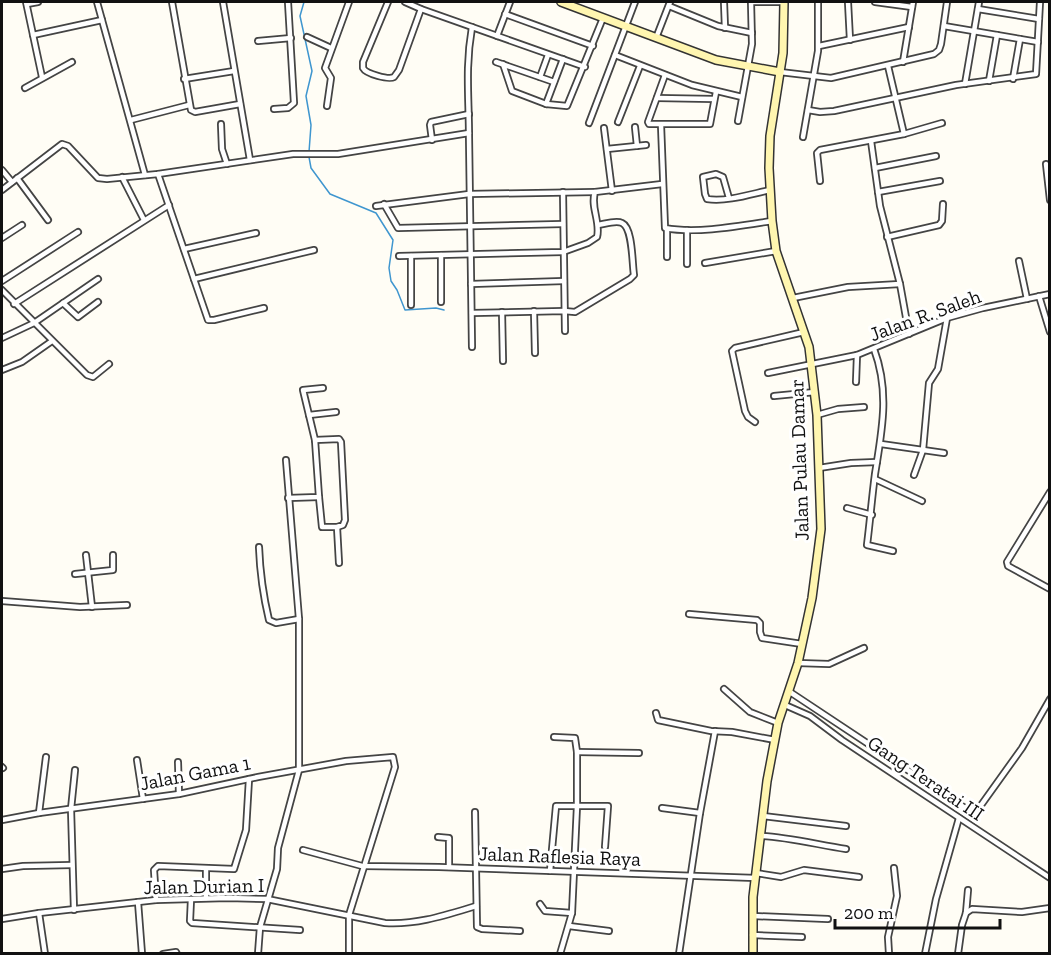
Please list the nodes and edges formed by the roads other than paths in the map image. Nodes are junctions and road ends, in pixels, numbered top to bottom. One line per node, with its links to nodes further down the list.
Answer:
1 (38, 2): 21 (street)
2 (97, 2): 29 (street)
3 (172, 2): 67 (street)
4 (223, 2): 61 (street)
5 (288, 2): 41 (street)
6 (349, 2): 49 (street)
7 (388, 2): 24 (street)
8 (405, 2): 24 (street)
9 (510, 2): 26 (street)
10 (561, 2): 27 (street)
11 (635, 2): 30 (street)
12 (724, 2): 34 (street)
13 (751, 2): 14 (street); 36 (street)
14 (783, 2): 62 (street, Jalan Pulau Damar)
15 (818, 2): 48 (street)
16 (848, 2): 44 (street)
17 (875, 2): 23 (street)
18 (947, 2): 31 (street)
19 (979, 2): 25 (street)
20 (1040, 2): 28 (street)
21 (26, 3): 37 (street)
22 (670, 4): 34 (street); 42 (street)
23 (913, 4): 33 (street)
24 (418, 6): 32 (street)
25 (978, 9): 28 (street); 35 (street)
26 (505, 14): 39 (street); 47 (street)
27 (603, 17): 30 (street); 47 (street)
28 (1039, 19): 46 (street)
29 (102, 20): 37 (street); 85 (street)
30 (626, 26): 42 (street); 51 (street)
31 (944, 26): 35 (street); 55 (street)
32 (472, 27): 39 (street); 84 (street)
33 (909, 27): 44 (street); 55 (street)
34 (725, 28): 36 (street)
35 (975, 32): 38 (street); 71 (street)
36 (752, 33): 58 (street)
37 (33, 35): 64 (street)
38 (997, 35): 43 (street); 69 (street)
39 (497, 36): 50 (street)
40 (307, 37): 49 (street)
41 (291, 38): 45 (street); 82 (street)
42 (656, 38): 58 (street)
43 (1020, 39): 46 (street); 68 (street)
44 (850, 40): 48 (street)
45 (258, 41)
46 (1038, 42): 68 (street)
47 (593, 46): 60 (street)
48 (819, 46): 66 (street)
49 (331, 48): 81 (street)
50 (548, 55): 52 (street); 65 (street)
51 (615, 55): 57 (street); 88 (street)
52 (563, 59): 60 (street); 70 (street)
53 (72, 62): 64 (street)
54 (496, 62): 56 (street)
55 (903, 62): 59 (street)
56 (503, 64): 65 (street); 79 (street)
57 (640, 66): 63 (street); 87 (street)
58 (747, 66): 62 (street); 74 (street)
59 (888, 66): 66 (street); 75 (street)
60 (585, 67): 79 (street)
61 (234, 72): 67 (street); 78 (street)
62 (780, 72): 66 (street); 116 (street, Jalan Pulau Damar)
63 (665, 75): 73 (street); 76 (street)
64 (42, 77): 72 (street)
65 (540, 77): 70 (street)
66 (814, 77): 83 (street)
67 (184, 79): 80 (street)
68 (1013, 79): 69 (street)
69 (989, 81): 71 (street)
70 (554, 82): 79 (street)
71 (966, 84): 75 (street)
72 (25, 88)
73 (716, 92): 74 (street); 77 (street)
74 (742, 97): 86 (street)
75 (896, 97): 83 (street); 95 (street)
76 (657, 98): 77 (street); 91 (street)
77 (714, 99): 91 (street)
78 (240, 104): 80 (street); 103 (street)
79 (546, 104)
80 (189, 105): 85 (street)
81 (327, 106)
82 (273, 109)
83 (808, 110): 96 (street)
84 (469, 114): 94 (street); 97 (street)
85 (131, 120): 109 (street)
86 (738, 121)
87 (618, 122)
88 (589, 123)
89 (942, 123): 95 (street)
90 (221, 124): 104 (street)
91 (661, 125): 114 (street)
92 (635, 127): 100 (street)
93 (604, 128): 101 (street)
94 (469, 133): 97 (street); 121 (street)
95 (904, 134): 98 (street)
96 (803, 137)
97 (432, 140): 103 (street)
98 (871, 141): 106 (street); 112 (street)
99 (646, 145): 100 (street)
100 (637, 146): 101 (street)
101 (607, 149): 117 (street)
102 (936, 156): 106 (street)
103 (250, 160): 104 (street)
104 (227, 164): 108 (street)
105 (1047, 164): 123 (street)
106 (875, 168): 120 (street)
107 (2, 170): 111 (street)
108 (158, 174): 109 (street); 126 (street)
109 (145, 175): 110 (street)
110 (122, 177): 111 (street); 129 (street)
111 (15, 180): 115 (street); 128 (street)
112 (820, 181)
113 (940, 181): 120 (street)
114 (662, 184): 117 (street); 135 (street)
115 (2, 190)
116 (770, 190): 122 (street); 130 (street, Jalan Pulau Damar)
117 (612, 191): 119 (street)
118 (563, 192): 119 (street); 121 (street); 131 (street)
119 (595, 192): 133 (street)
120 (878, 192): 139 (street)
121 (469, 194): 124 (street); 134 (street)
122 (729, 198): 122 (street)
123 (1050, 200)
124 (384, 204): 127 (street); 134 (street)
125 (944, 204): 139 (street)
126 (169, 205): 129 (street); 141 (street)
127 (376, 206)
128 (48, 220)
129 (144, 220): 164 (street)
130 (772, 222): 136 (street); 143 (street, Jalan Pulau Damar)
131 (563, 224): 134 (street); 144 (street)
132 (22, 225): 140 (street)
133 (598, 225): 144 (street); 172 (street)
134 (470, 226): 145 (street)
135 (666, 228): 136 (street); 149 (street)
136 (687, 230): 152 (street)
137 (78, 232): 155 (street)
138 (256, 233): 141 (street)
139 (887, 237): 158 (street)
140 (2, 238)
141 (184, 249): 154 (street)
142 (314, 250): 154 (street)
143 (776, 251): 151 (street); 162 (street, Jalan Pulau Damar)
144 (563, 252): 145 (street); 156 (street)
145 (470, 254): 146 (street); 157 (street)
146 (441, 255): 148 (street); 165 (street)
147 (399, 256): 148 (street)
148 (411, 256): 169 (street)
149 (667, 257)
150 (1019, 261): 163 (street)
151 (705, 263)
152 (687, 264)
153 (98, 279): 167 (street)
154 (194, 279): 170 (street)
155 (2, 281)
156 (564, 281): 157 (street); 172 (street)
157 (471, 284): 174 (street)
158 (900, 284): 162 (street); 180 (street)
159 (2, 290): 164 (street)
160 (1050, 294): 161 (street, Jalan R. Saleh)
161 (1039, 296): 163 (street, Jalan R. Saleh); 179 (street)
162 (793, 298): 178 (street, Jalan Pulau Damar)
163 (1027, 299): 175 (street, Jalan R. Saleh)
164 (12, 302): 166 (street); 176 (street)
165 (441, 302)
166 (2, 303)
167 (63, 303): 168 (street); 176 (street)
168 (98, 303)
169 (411, 304)
170 (264, 308)
171 (534, 311): 172 (street); 173 (street); 185 (street)
172 (564, 311): 177 (street)
173 (502, 312): 174 (street); 187 (street)
174 (472, 313): 183 (street)
175 (947, 318): 180 (street, Jalan R. Saleh); 203 (street)
176 (34, 322): 181 (street); 182 (street)
177 (565, 331)
178 (804, 332): 189 (street, Jalan Pulau Damar); 200 (street)
179 (1050, 332)
180 (909, 334): 184 (street, Jalan R. Saleh)
181 (2, 338)
182 (52, 341): 188 (street); 190 (street)
183 (472, 347)
184 (874, 349): 186 (street, Jalan R. Saleh); 202 (street)
185 (535, 353)
186 (857, 355): 189 (street, Jalan R. Saleh); 192 (street)
187 (503, 362)
188 (109, 364)
189 (812, 365): 191 (street, Jalan R. Saleh); 194 (street, Jalan Pulau Damar)
190 (2, 370)
191 (768, 373)
192 (856, 382)
193 (322, 388): 198 (street)
194 (815, 392): 195 (street); 199 (street, Jalan Pulau Damar)
195 (774, 396)
196 (864, 406): 199 (street)
197 (336, 412): 198 (street)
198 (309, 415): 201 (street)
199 (817, 415): 207 (street, Jalan Pulau Damar)
200 (755, 422)
201 (315, 440): 211 (street); 216 (street)
202 (880, 444): 203 (street); 206 (street)
203 (923, 450): 204 (street); 208 (street)
204 (945, 453)
205 (286, 460): 212 (street)
206 (877, 462): 207 (street); 209 (street)
207 (819, 468): 230 (street, Jalan Pulau Damar)
208 (915, 475)
209 (875, 478): 213 (street); 215 (street)
210 (1050, 492): 224 (street)
211 (319, 497): 212 (street); 216 (street)
212 (288, 498): 229 (street)
213 (922, 501)
214 (847, 508): 215 (street)
215 (872, 515): 218 (street)
216 (337, 527): 221 (street)
217 (259, 547): 229 (street)
218 (893, 551)
219 (86, 555): 223 (street)
220 (114, 555): 223 (street)
221 (339, 563)
222 (75, 574): 223 (street)
223 (88, 574): 227 (street)
224 (1050, 589)
225 (2, 602): 227 (street)
226 (127, 605): 227 (street)
227 (92, 607)
228 (689, 614): 230 (street)
229 (299, 620): 247 (street)
230 (802, 644): 232 (street, Jalan Pulau Damar)
231 (864, 648): 232 (street)
232 (798, 663): 234 (street, Jalan Pulau Damar)
233 (724, 689): 237 (street)
234 (787, 699): 237 (street, Jalan Pulau Damar); 249 (street); 251 (street, Gang Teratai III)
235 (1050, 699): 249 (street)
236 (656, 712): 238 (street)
237 (778, 723): 240 (street, Jalan Pulau Damar)
238 (715, 731): 240 (street); 258 (street)
239 (554, 737): 241 (street)
240 (775, 740): 259 (street, Jalan Pulau Damar)
241 (577, 752): 242 (street); 253 (street)
242 (639, 753)
243 (46, 757): 256 (street)
244 (137, 760): 252 (street)
245 (178, 762): 250 (street)
246 (75, 770): 255 (street)
247 (299, 770): 248 (street, Jalan Gama 1); 269 (street, Jalan Gama 1); 284 (street)
248 (249, 779): 250 (street, Jalan Gama 1); 274 (street)
249 (935, 790): 251 (street)
250 (179, 794): 252 (street, Jalan Gama 1)
251 (931, 798): 260 (street, Gang Teratai III)
252 (143, 799): 255 (street, Jalan Gama 1)
253 (577, 806): 265 (street); 275 (street); 276 (street)
254 (662, 808): 258 (street)
255 (71, 809): 256 (street, Jalan Gama 1); 268 (street)
256 (39, 813): 261 (street, Jalan Gama 1)
257 (475, 813): 271 (street)
258 (700, 813): 278 (street)
259 (763, 816): 262 (street); 263 (street, Jalan Pulau Damar)
260 (959, 818): 280 (street, Gang Teratai III); 315 (street)
261 (2, 820)
262 (846, 826)
263 (761, 836): 266 (street); 277 (street, Jalan Pulau Damar)
264 (438, 837): 270 (street)
265 (605, 847)
266 (846, 849)
267 (303, 850): 269 (street, Jalan Raflesia Raya)
268 (72, 865): 273 (street); 290 (street)
269 (362, 866): 270 (street, Jalan Raflesia Raya); 294 (street)
270 (449, 867): 271 (street, Jalan Raflesia Raya)
271 (476, 868): 275 (street, Jalan Raflesia Raya); 288 (street)
272 (894, 868): 314 (street)
273 (2, 869)
274 (206, 869): 282 (street); 285 (street)
275 (550, 871): 276 (street, Jalan Raflesia Raya)
276 (574, 872): 278 (street, Jalan Raflesia Raya); 293 (street)
277 (756, 875): 278 (street, Jalan Raflesia Raya); 279 (street, Jalan Raflesia Raya); 295 (street, Jalan Pulau Damar)
278 (691, 876): 312 (street)
279 (859, 877)
280 (1049, 878)
281 (968, 890): 292 (street)
282 (206, 898): 283 (street, Jalan Durian I); 284 (street, Jalan Durian I)
283 (191, 899): 285 (street, Jalan Durian I); 299 (street)
284 (267, 899): 294 (street, Jalan Durian I); 299 (street)
285 (156, 900): 286 (street, Jalan Durian I)
286 (138, 902): 290 (street, Jalan Durian I); 306 (street)
287 (540, 904): 293 (street)
288 (476, 906): 294 (street, Jalan Durian I); 301 (street)
289 (1050, 908): 292 (street)
290 (74, 910): 291 (street, Jalan Durian I)
291 (39, 913): 296 (street, Jalan Durian I); 305 (street)
292 (966, 913): 316 (street)
293 (572, 914): 298 (street)
294 (349, 915): 310 (street)
295 (752, 916): 297 (street); 303 (street, Jalan Pulau Damar)
296 (2, 919)
297 (828, 919)
298 (569, 926): 302 (street); 311 (street)
299 (260, 927): 300 (street); 309 (street)
300 (300, 930)
301 (520, 931)
302 (609, 931)
303 (752, 935): 304 (street); 313 (street, Jalan Pulau Damar)
304 (802, 938)
305 (45, 954)
306 (142, 954)
307 (163, 954): 308 (street)
308 (177, 954)
309 (258, 954)
310 (349, 954)
311 (560, 954)
312 (679, 954)
313 (753, 954)
314 (889, 954)
315 (925, 954)
316 (957, 954)

